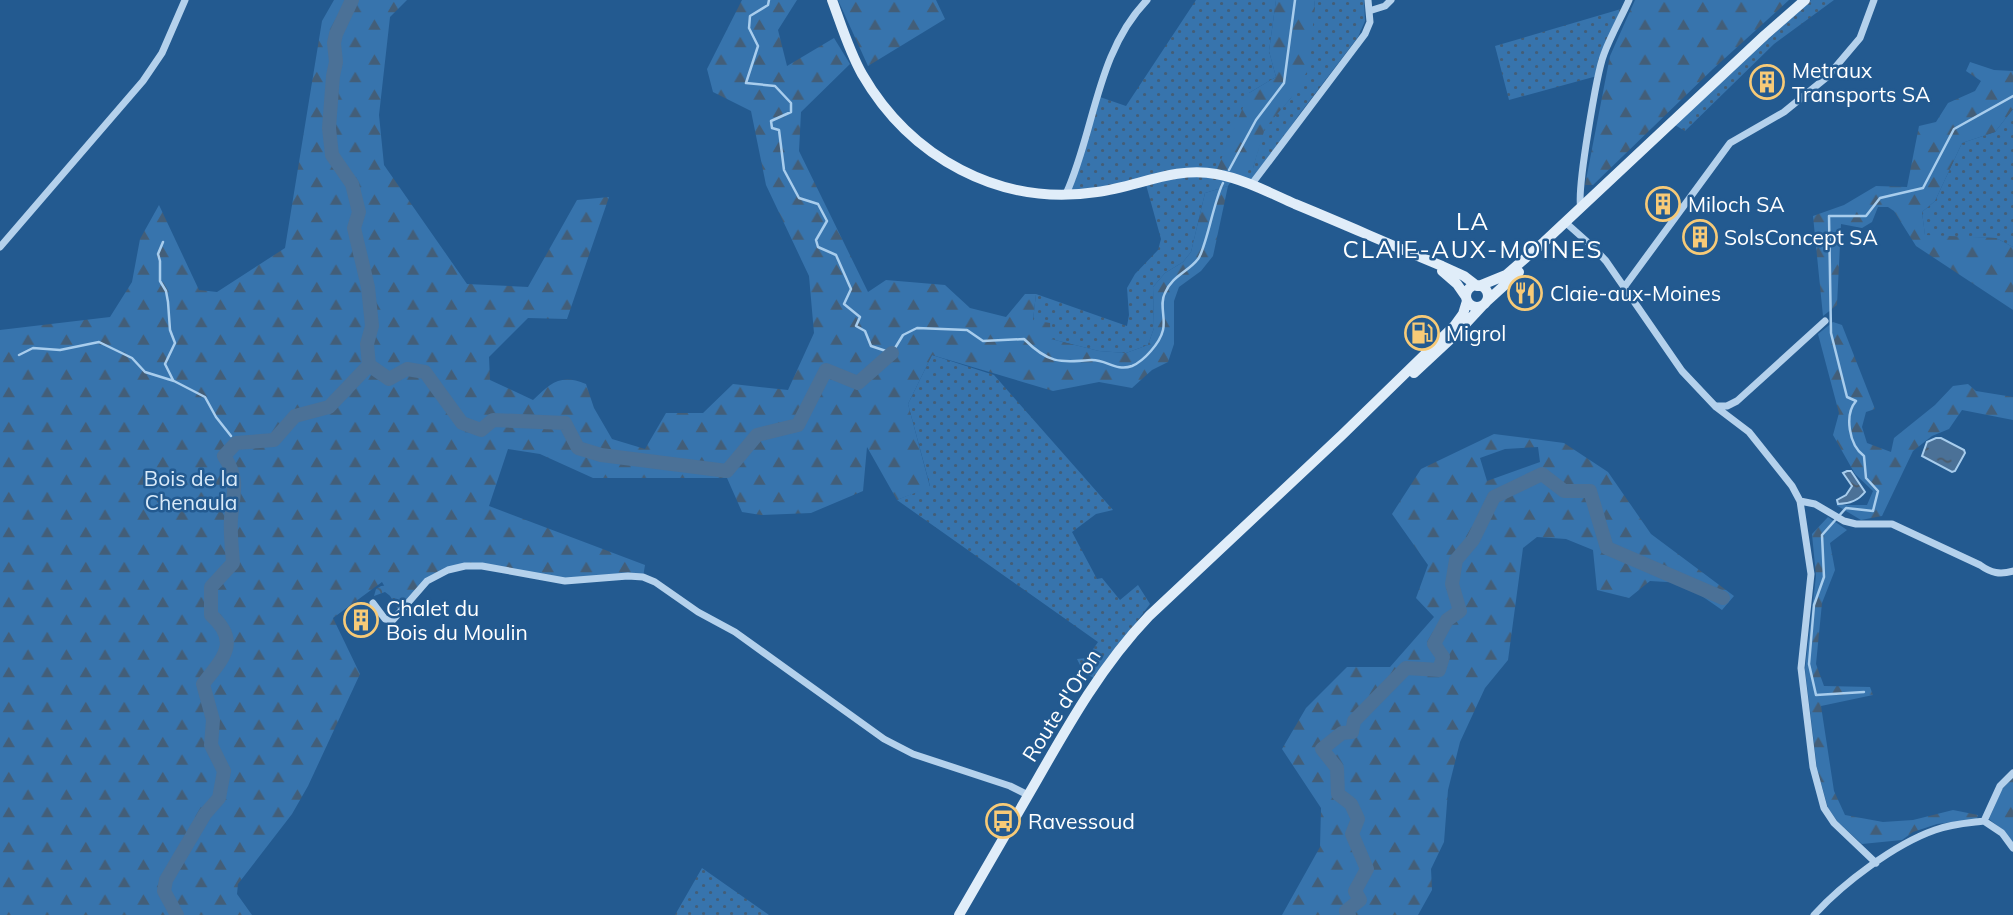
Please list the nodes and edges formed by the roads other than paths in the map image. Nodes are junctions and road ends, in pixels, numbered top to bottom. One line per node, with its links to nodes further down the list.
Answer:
1 (185, 0): 15 (street)
2 (832, 0): 11 (main road)
3 (1147, 0): 11 (street)
4 (1368, 0): 9 (street)
5 (1391, 0): 9 (street)
6 (1629, 0): 12 (street)
7 (1805, 0): 12 (main road)
8 (1874, 0): 18 (street)
9 (1369, 11): 10 (street)
10 (1251, 185): 11 (main road); 16 (main road)
11 (1066, 194)
12 (1581, 208): 13 (main road)
13 (1565, 222): 14 (main road); 18 (street)
14 (1544, 242): 17 (main road); 20 (main road)
15 (0, 247)
16 (1424, 258): 17 (main road); 19 (main road)
17 (1478, 286): 19 (main road); 20 (main road)
18 (1625, 286): 22 (street)
19 (1466, 299): 20 (main road); 23 (main road)
20 (1484, 304): 23 (main road)
21 (1825, 321): 22 (street)
22 (1716, 407): 24 (street)
23 (1342, 435): 28 (main road, Route d'Oron)
24 (1800, 501): 25 (street); 31 (street)
25 (2013, 571)
26 (373, 603): 28 (street)
27 (2013, 772): 29 (street)
28 (1028, 795): 32 (main road, Route d'Oron)
29 (1984, 821): 30 (street); 31 (street)
30 (2013, 848)
31 (1876, 863): 33 (street)
32 (959, 915)
33 (1814, 915)

